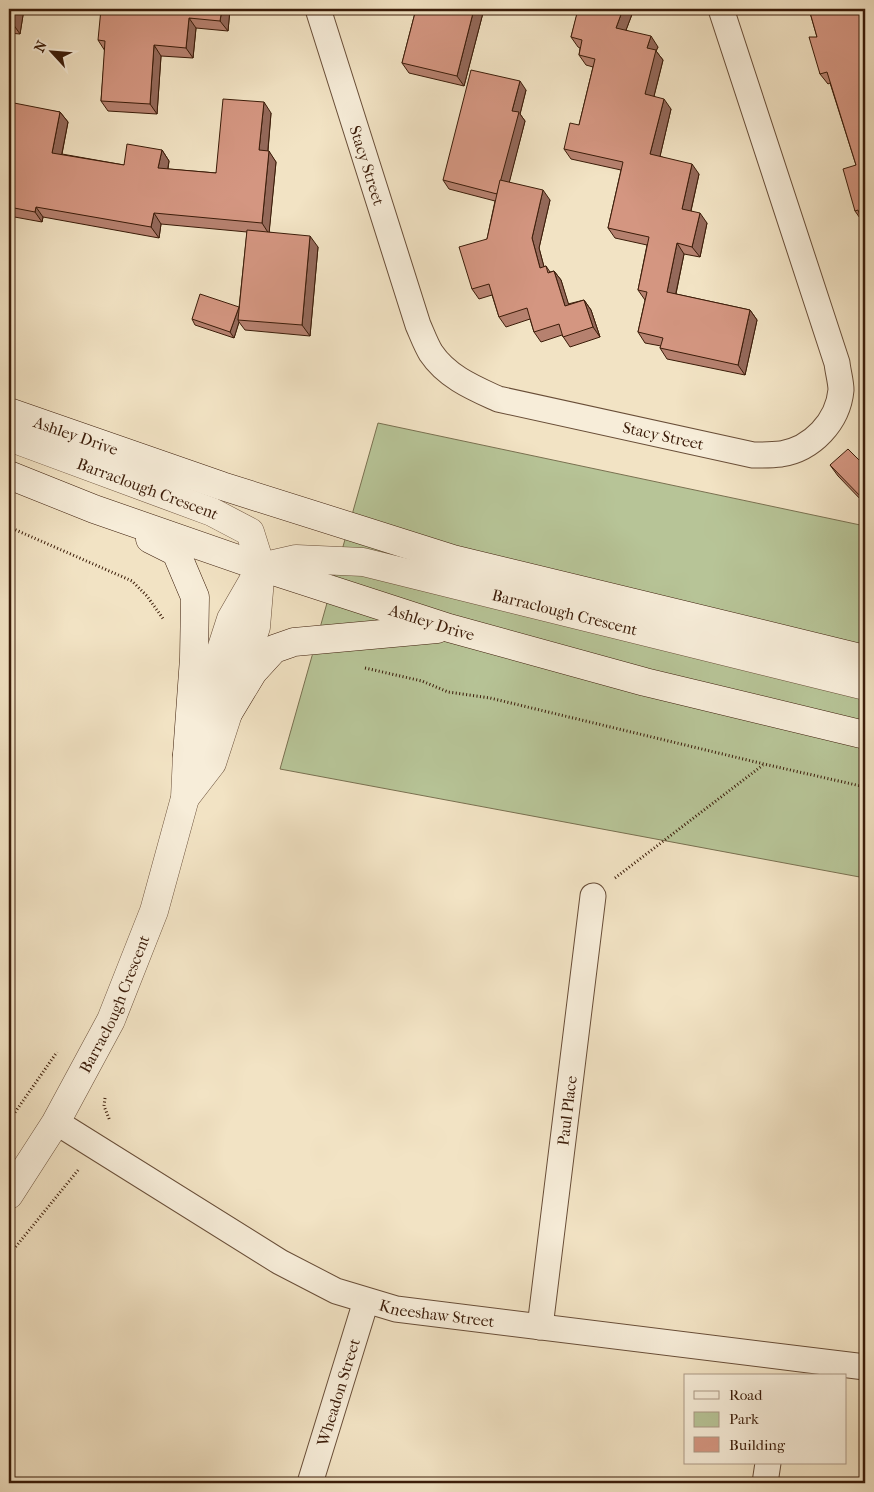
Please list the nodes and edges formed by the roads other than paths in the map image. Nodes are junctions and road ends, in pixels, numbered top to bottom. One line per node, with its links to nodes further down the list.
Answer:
1 (318, 9): 2 (street, Stacy Street)
2 (721, 9)
3 (9, 412): 9 (main road, Ashley Drive)
4 (9, 437): 7 (main road, Barraclough Crescent)
5 (9, 475): 6 (main road, Ashley Drive)
6 (94, 509): 7 (main road, Ashley Drive); 13 (main road)
7 (261, 567): 8 (main road, Ashley Drive); 10 (main road, Barraclough Crescent); 11 (main road, Barraclough Crescent); 13 (main road, Barraclough Crescent)
8 (449, 628): 11 (main road); 12 (main road, Ashley Drive)
9 (865, 659)
10 (865, 686)
11 (227, 715): 14 (main road, Barraclough Crescent)
12 (865, 735)
13 (187, 755): 14 (main road, Barraclough Crescent)
14 (186, 798): 16 (main road, Barraclough Crescent)
15 (593, 896): 19 (street, Paul Place)
16 (56, 1122): 17 (main road, Barraclough Crescent); 18 (street, Kneeshaw Street)
17 (9, 1195)
18 (366, 1301): 19 (street, Kneeshaw Street); 23 (street, Wheadon Street)
19 (540, 1327): 20 (street, Kneeshaw Street)
20 (781, 1366): 21 (street, Kneeshaw Street)
21 (865, 1368)
22 (768, 1464): 24 (street)
23 (310, 1483)
24 (765, 1483)

